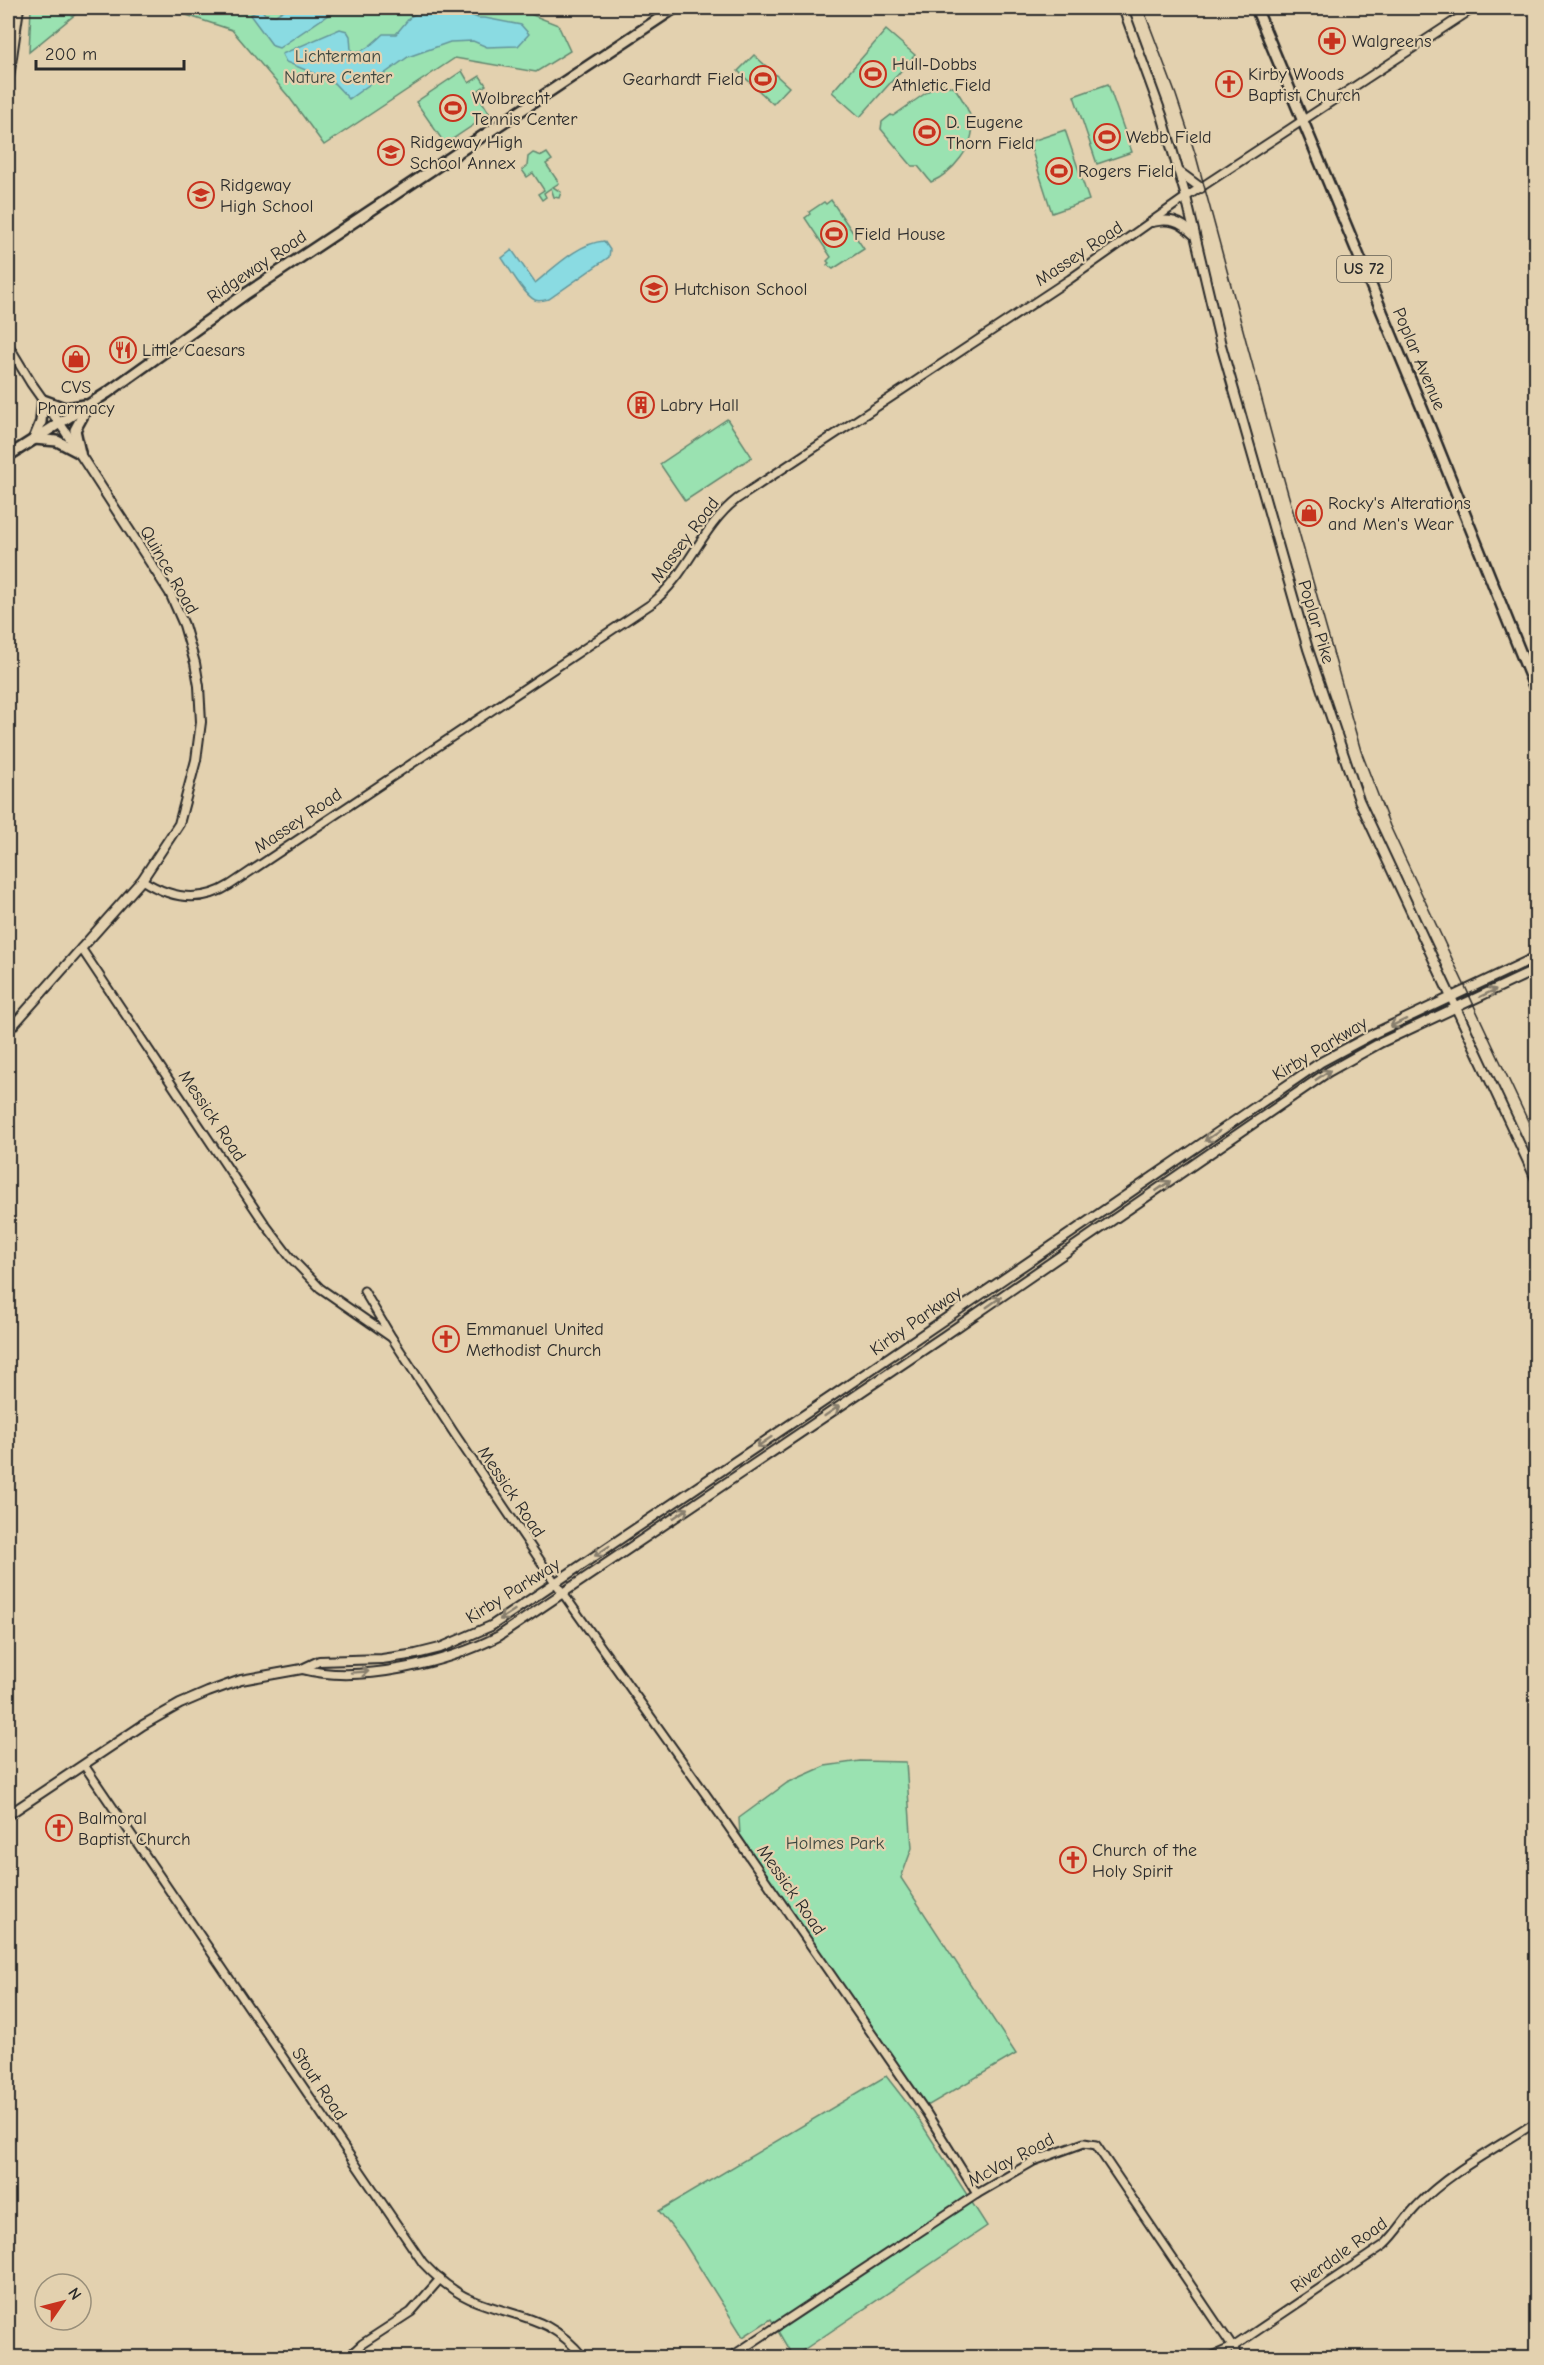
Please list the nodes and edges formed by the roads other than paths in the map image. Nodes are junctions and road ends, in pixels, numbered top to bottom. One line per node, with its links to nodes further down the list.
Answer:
1 (19, 8): 6 (main road)
2 (675, 8): 15 (main road, Ridgeway Road)
3 (1123, 8): 8 (main road, Poplar Pike)
4 (1256, 8): 7 (main road, Poplar Avenue / US 72)
5 (1474, 8): 7 (street, Massey Road)
6 (8, 85)
7 (1302, 122): 9 (street, Massey Road); 20 (main road, Poplar Avenue / US 72)
8 (1178, 171): 9 (main road); 10 (main road, Poplar Pike)
9 (1201, 188): 10 (street, Massey Road)
10 (1186, 197): 11 (street, Massey Road); 12 (main road, Poplar Pike)
11 (1152, 222): 12 (main road); 21 (street, Massey Road)
12 (1195, 236): 25 (main road, Poplar Pike)
13 (8, 345): 14 (main road, Quince Road)
14 (43, 400): 15 (main road); 16 (main road, Quince Road); 17 (main road)
15 (90, 404): 16 (main road, Ridgeway Road); 18 (main road)
16 (60, 423): 17 (main road, Ridgeway Road); 18 (main road, Quince Road)
17 (34, 439): 18 (main road); 19 (main road, Ridgeway Road)
18 (80, 453): 21 (main road, Quince Road)
19 (8, 456)
20 (1536, 691)
21 (142, 880): 22 (main road, Quince Road)
22 (81, 948): 27 (main road, Quince Road); 30 (street, Messick Road)
23 (1536, 957): 25 (main road, Kirby Parkway)
24 (1536, 970): 26 (main road, Kirby Parkway, one-way to 24)
25 (1451, 998): 26 (main road, Poplar Pike); 31 (main road, Kirby Parkway, one-way to 31)
26 (1456, 1008): 28 (main road, Poplar Pike); 32 (main road, Kirby Parkway, one-way to 26)
27 (8, 1031)
28 (1536, 1179)
29 (364, 1291): 30 (street)
30 (392, 1338): 31 (street, Messick Road)
31 (555, 1583): 32 (street, Messick Road); 33 (main road, Kirby Parkway, one-way to 33)
32 (563, 1594): 33 (main road, Kirby Parkway, one-way to 32); 37 (street, Messick Road)
33 (302, 1669): 34 (main road, Kirby Parkway)
34 (84, 1765): 35 (main road, Kirby Parkway); 38 (street, Stout Road)
35 (8, 1815)
36 (1536, 2122): 39 (street, Riverdale Road)
37 (977, 2194): 39 (street, McVay Road); 42 (street, McVay Road)
38 (440, 2279): 40 (street); 41 (street, Stout Road)
39 (1233, 2348): 43 (street, Riverdale Road); 44 (street, McVay Road)
40 (347, 2358)
41 (584, 2358)
42 (729, 2358)
43 (1208, 2358)
44 (1240, 2358)

